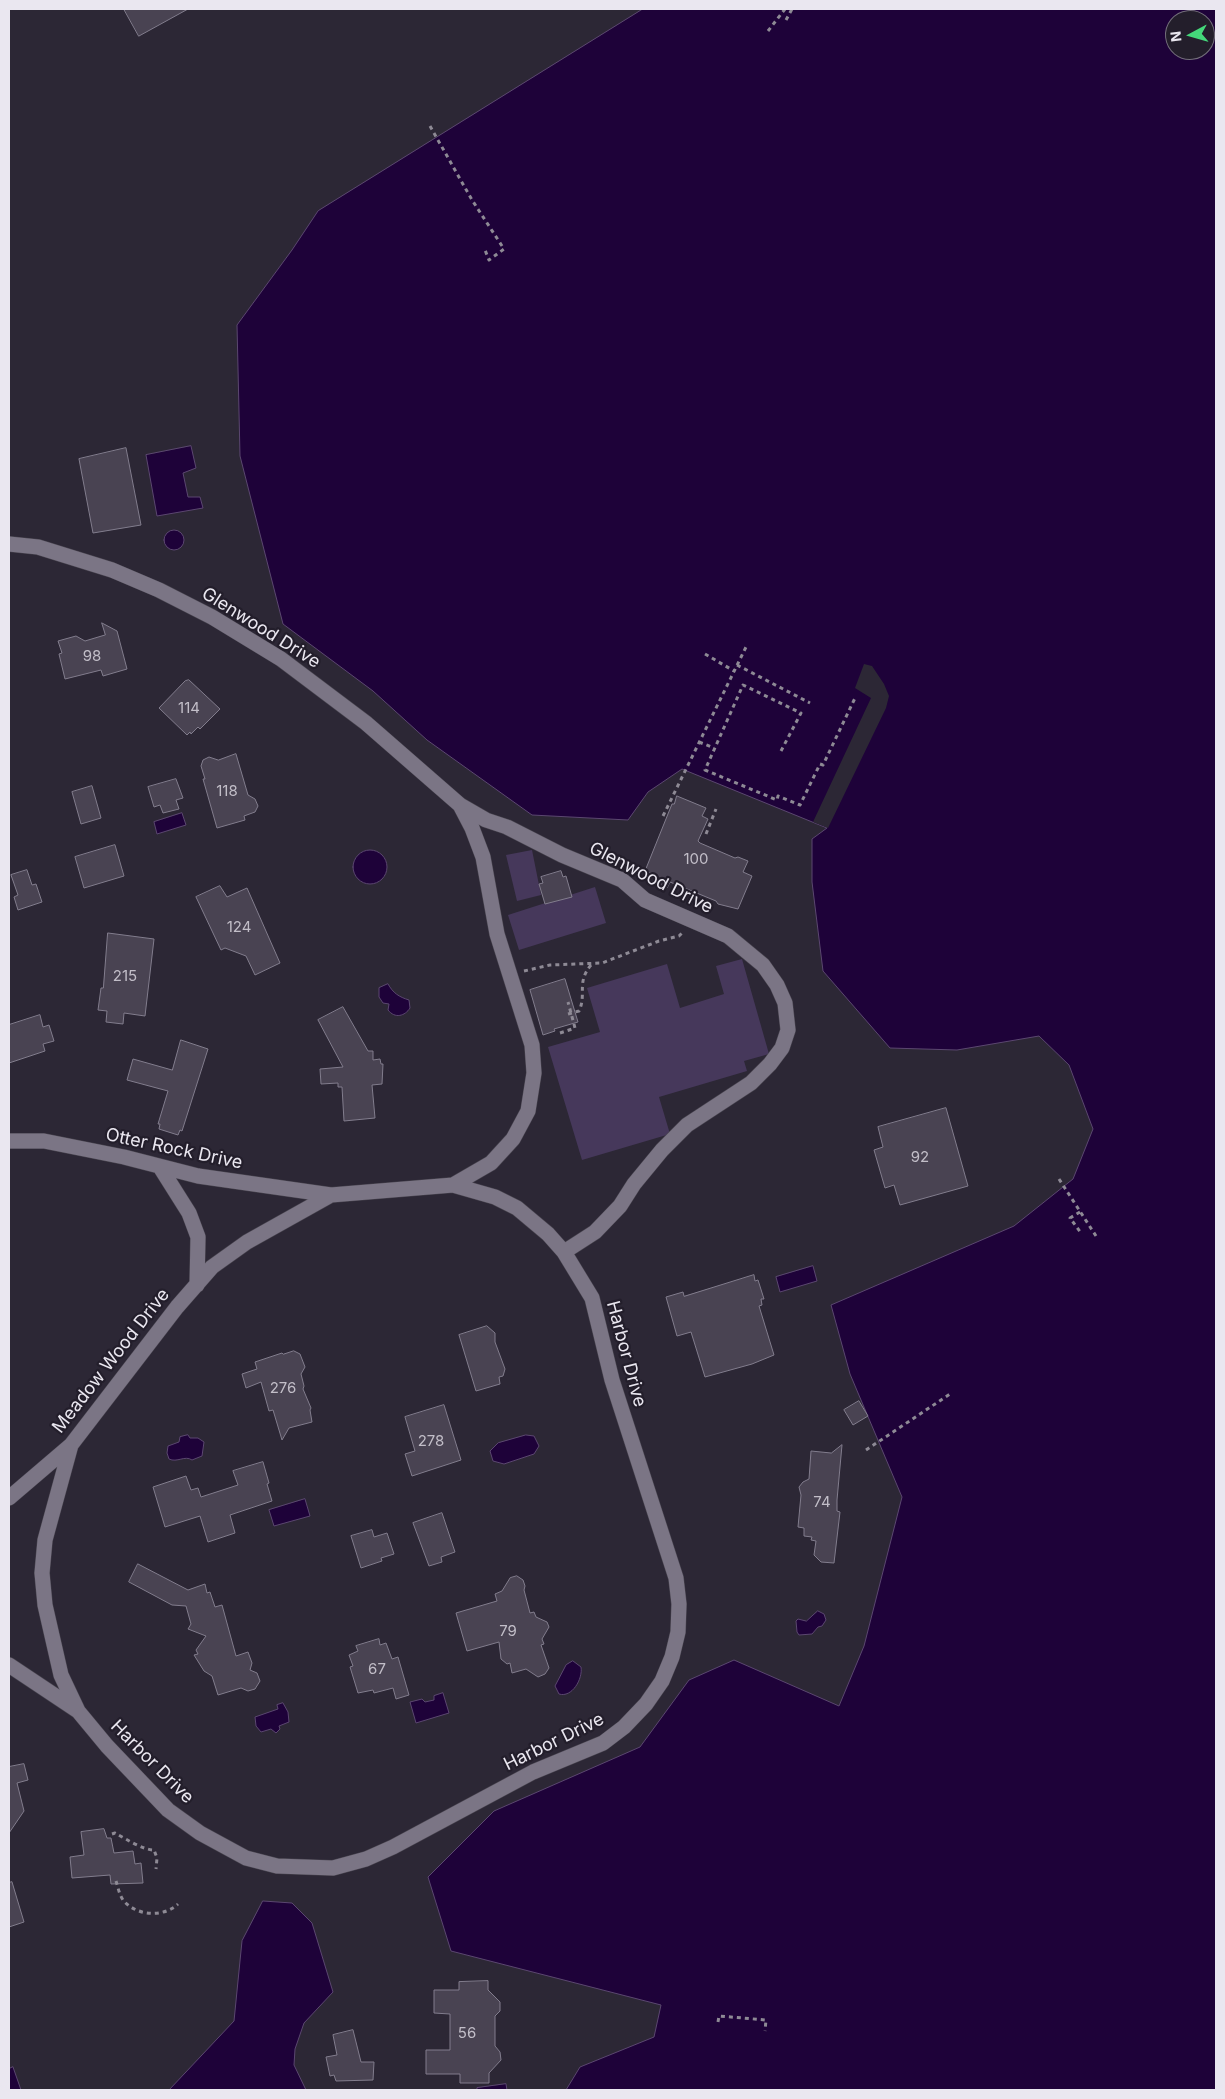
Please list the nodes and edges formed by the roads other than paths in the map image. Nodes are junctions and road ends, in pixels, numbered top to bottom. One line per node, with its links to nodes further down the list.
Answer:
1 (9, 544): 2 (street, Glenwood Drive)
2 (460, 805): 5 (street, Glenwood Drive); 7 (street, Glenwood Drive)
3 (9, 1140): 4 (street, Otter Rock Drive)
4 (160, 1167): 6 (street, Otter Rock Drive); 8 (street, Meadow Wood Drive)
5 (453, 1185): 6 (street, Harbor Drive); 7 (street, Harbor Drive)
6 (331, 1195): 8 (street, Meadow Wood Drive)
7 (564, 1252): 12 (street, Harbor Drive)
8 (197, 1285): 9 (street, Meadow Wood Drive)
9 (71, 1445): 10 (street, Meadow Wood Drive); 12 (street, Harbor Drive)
10 (9, 1498)
11 (9, 1665): 12 (street, Harbor Drive)
12 (78, 1711)

